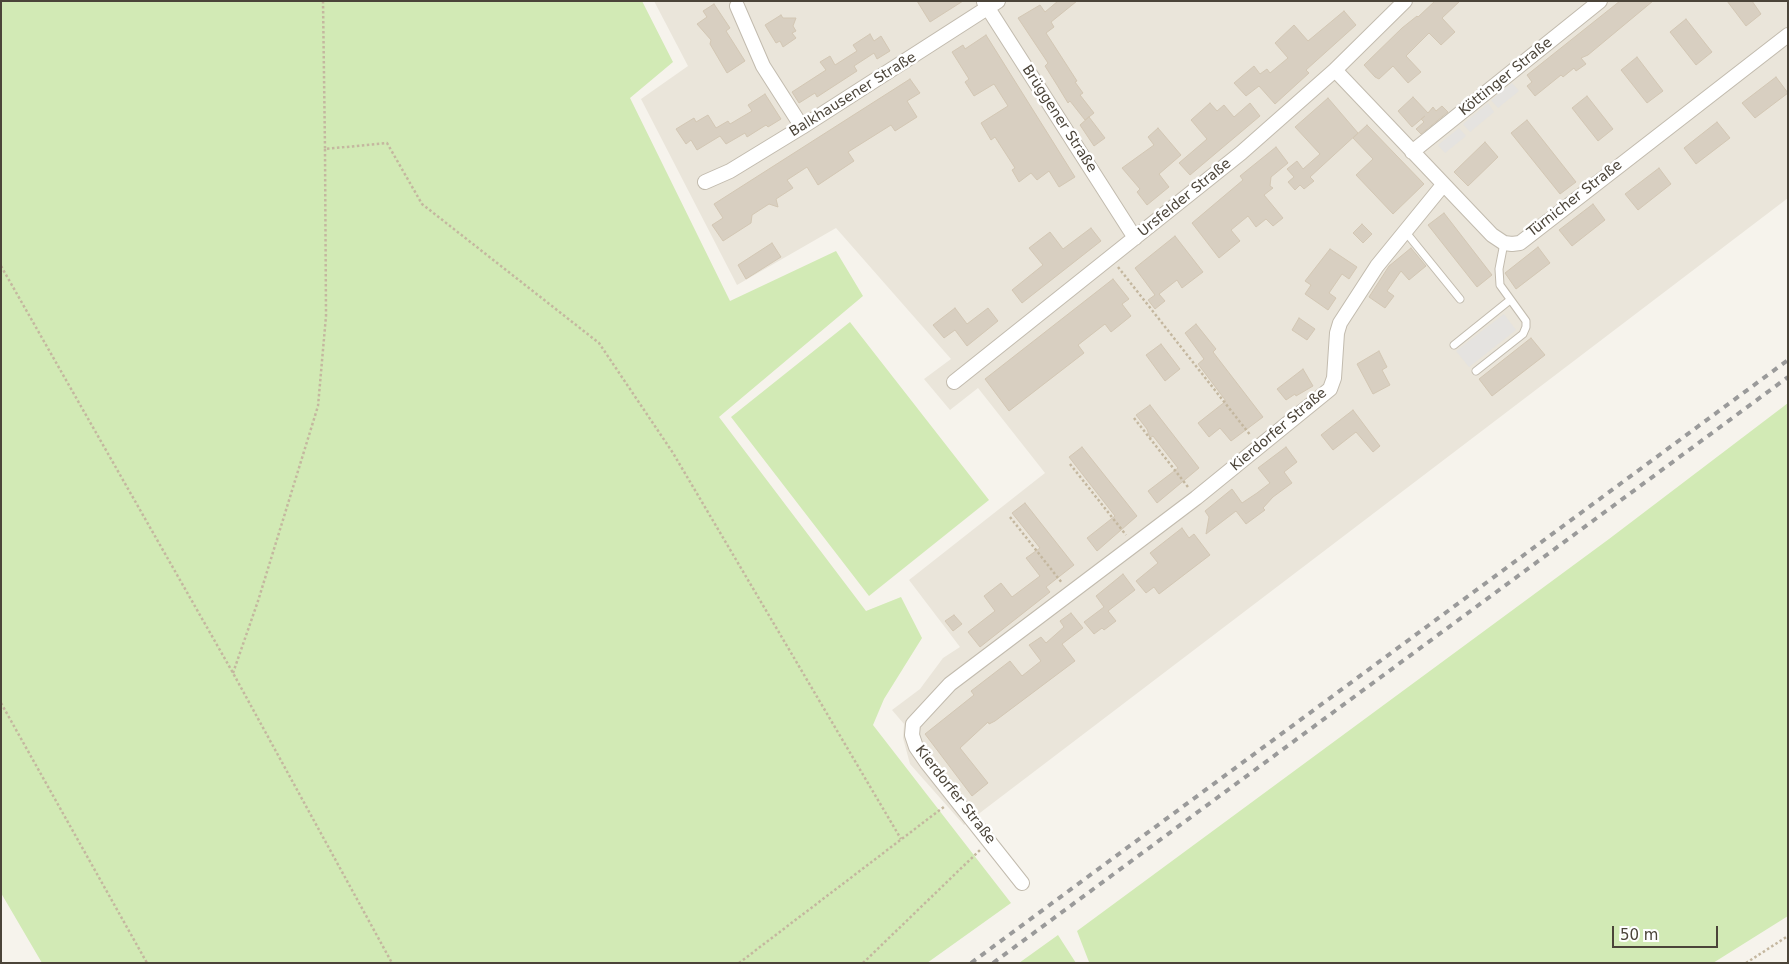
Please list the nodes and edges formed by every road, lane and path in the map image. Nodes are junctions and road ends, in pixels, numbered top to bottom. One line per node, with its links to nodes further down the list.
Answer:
1 (323, 1): 9 (path)
2 (1405, 1): 7 (street, Ursfelder Straße)
3 (1600, 1): 10 (street, Köttinger Straße)
4 (990, 4): 8 (street, Balkhausener Straße); 14 (street, Brüggener Straße)
5 (737, 6): 8 (street)
6 (1788, 35): 15 (street, Türnicher Straße)
7 (1335, 70): 10 (street); 14 (street, Ursfelder Straße)
8 (802, 127): 11 (street, Balkhausener Straße)
9 (325, 148): 30 (path); 33 (path)
10 (1412, 152): 12 (street)
11 (705, 182)
12 (1443, 185): 13 (street, Kierdorfer Straße); 15 (street)
13 (1404, 230): 18 (lane); 24 (street, Kierdorfer Straße)
14 (1136, 238): 16 (street, Ursfelder Straße)
15 (1504, 242): 19 (lane)
16 (1111, 258): 22 (street, Ursfelder Straße); 24 (path)
17 (1, 266): 30 (path)
18 (1460, 298)
19 (1510, 300): 20 (lane); 21 (lane)
20 (1454, 345)
21 (1476, 371)
22 (954, 382)
23 (1134, 418): 26 (path)
24 (1259, 447): 26 (street, Kierdorfer Straße)
25 (1070, 464): 28 (path)
26 (1196, 498): 28 (street, Kierdorfer Straße)
27 (1010, 517): 29 (path)
28 (1134, 546): 29 (street, Kierdorfer Straße)
29 (1071, 594): 32 (street, Kierdorfer Straße)
30 (233, 673): 38 (path)
31 (1, 703): 37 (path)
32 (956, 798): 33 (path); 34 (street, Kierdorfer Straße)
33 (901, 839): 39 (path)
34 (990, 841): 35 (street, Kierdorfer Straße); 40 (path)
35 (1022, 883)
36 (1788, 936): 41 (path)
37 (148, 963)
38 (392, 963)
39 (740, 963)
40 (863, 963)
41 (1746, 963)

